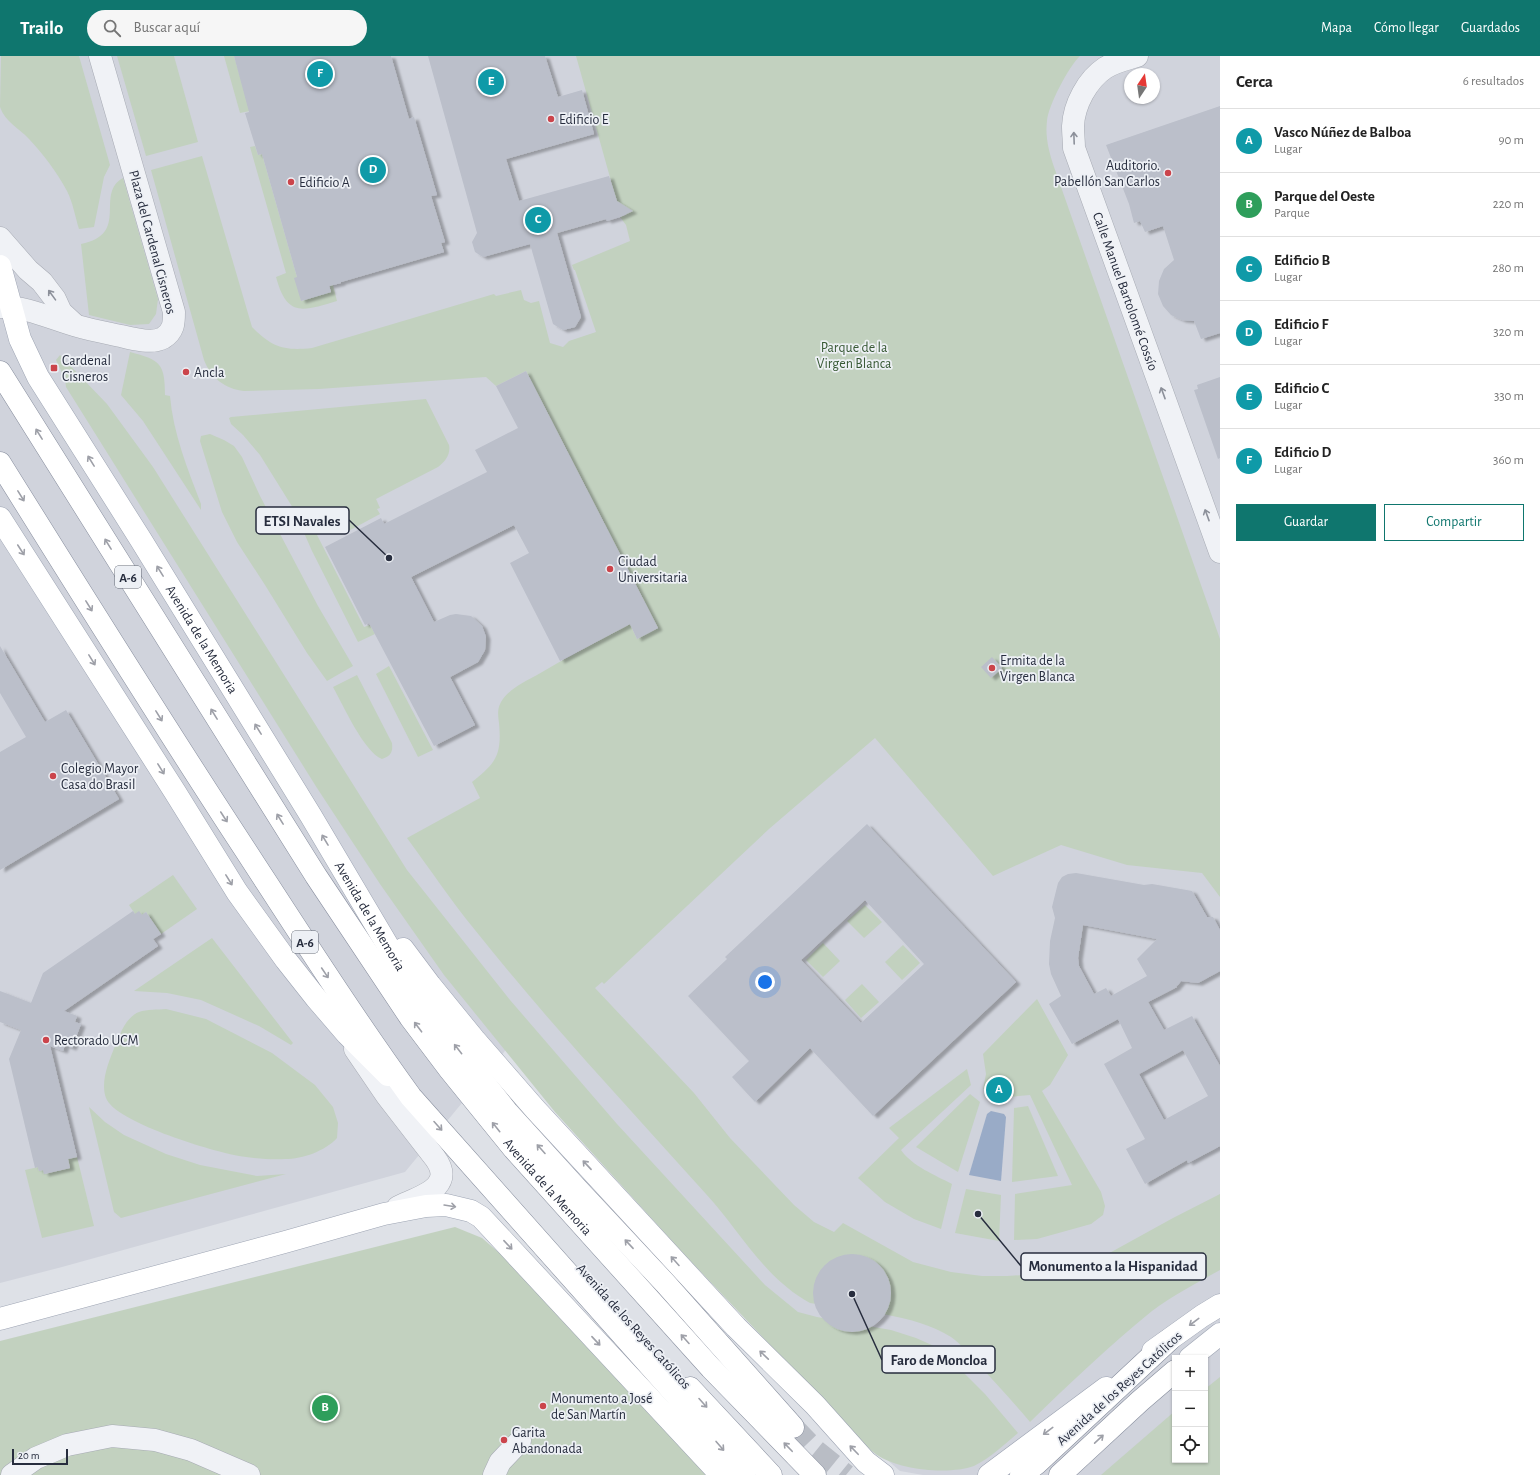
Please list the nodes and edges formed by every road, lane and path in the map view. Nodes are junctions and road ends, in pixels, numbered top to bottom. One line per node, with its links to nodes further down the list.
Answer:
1 (100, 56): 6 (street, Plaza del Cardenal Cisneros)
2 (1137, 56): 10 (street, Calle Manuel Bartolomé Cossío, one-way to 2)
3 (0, 238): 6 (street, Plaza del Cardenal Cisneros, one-way to 3)
4 (0, 266): 5 (main road, Avenida de la Memoria)
5 (6, 307): 6 (street, Plaza del Cardenal Cisneros); 12 (main road, Avenida de la Memoria, one-way to 5)
6 (76, 325)
7 (0, 372): 11 (main road, Avenida de la Memoria / A-6, one-way to 7)
8 (0, 462): 15 (main road, A-6, one-way to 15)
9 (0, 518): 14 (main road, one-way to 14)
10 (1220, 552)
11 (316, 876): 13 (main road, Avenida de la Memoria); 34 (main road, Avenida de la Memoria, one-way to 11)
12 (352, 886): 13 (main road, Avenida de la Memoria); 35 (main road, one-way to 12)
13 (423, 1004): 26 (main road, Avenida de la Memoria, one-way to 13)
14 (347, 1034): 15 (main road); 17 (street)
15 (411, 1097): 16 (main road, A-6, one-way to 16)
16 (491, 1185): 32 (main road, one-way to 32); 33 (main road, Avenida de los Reyes Católicos, one-way to 33)
17 (384, 1214): 19 (main road); 31 (main road, one-way to 31)
18 (1220, 1305): 21 (main road, Avenida de los Reyes Católicos, one-way to 21)
19 (0, 1319)
20 (1220, 1334): 23 (main road, Avenida de los Reyes Católicos)
21 (1169, 1340): 36 (main road, one-way to 36); 37 (main road, Avenida de los Reyes Católicos)
22 (1220, 1344): 24 (main road)
23 (1194, 1355)
24 (1200, 1355)
25 (1172, 1374): 38 (main road, Avenida de los Reyes Católicos, one-way to 25)
26 (793, 1427)
27 (520, 1441): 30 (street)
28 (12, 1475): 29 (street)
29 (249, 1475)
30 (494, 1475)
31 (721, 1475)
32 (745, 1475)
33 (770, 1475)
34 (815, 1475)
35 (883, 1475)
36 (988, 1475)
37 (1021, 1475)
38 (1060, 1475)

